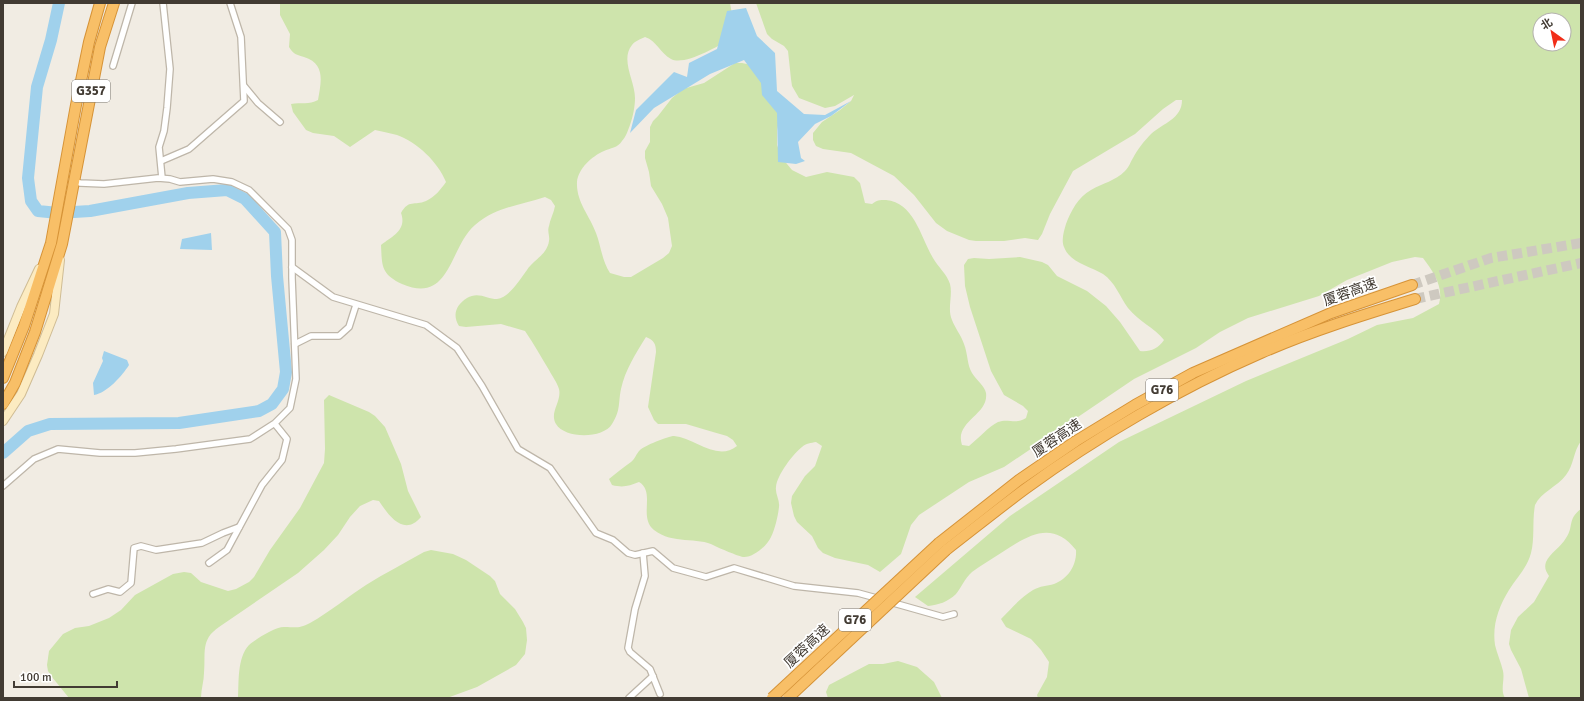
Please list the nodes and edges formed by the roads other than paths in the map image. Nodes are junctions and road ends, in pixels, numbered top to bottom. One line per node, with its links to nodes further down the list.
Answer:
1 (100, 3): 12 (highway, G357)
2 (114, 3): 11 (highway, G357)
3 (132, 3): 6 (street)
4 (163, 3): 9 (street)
5 (230, 3): 7 (street)
6 (113, 66)
7 (243, 86): 8 (street); 9 (street)
8 (280, 122)
9 (161, 161): 10 (street)
10 (162, 178): 11 (street); 14 (street)
11 (75, 181): 13 (highway, G357)
12 (51, 243): 19 (street); 20 (highway, G357)
13 (62, 244): 21 (highway, G357); 22 (street)
14 (292, 267): 17 (street); 18 (street)
15 (1412, 285): 26 (highway, 厦蓉高速 / G76)
16 (1415, 299): 26 (highway, 厦蓉高速 / G76)
17 (356, 305): 18 (street); 27 (street)
18 (295, 344): 23 (street)
19 (3, 352)
20 (3, 378)
21 (3, 404)
22 (3, 421)
23 (275, 424): 24 (street); 25 (street)
24 (3, 486)
25 (239, 528): 28 (street); 29 (street)
26 (942, 547): 34 (highway, 厦蓉高速 / G76, bridge); 35 (highway, 厦蓉高速 / G76, bridge)
27 (643, 553): 30 (street); 31 (street)
28 (209, 563)
29 (93, 594)
30 (954, 614)
31 (653, 676): 32 (street); 33 (street)
32 (660, 694)
33 (629, 698)
34 (772, 698)
35 (788, 698)

